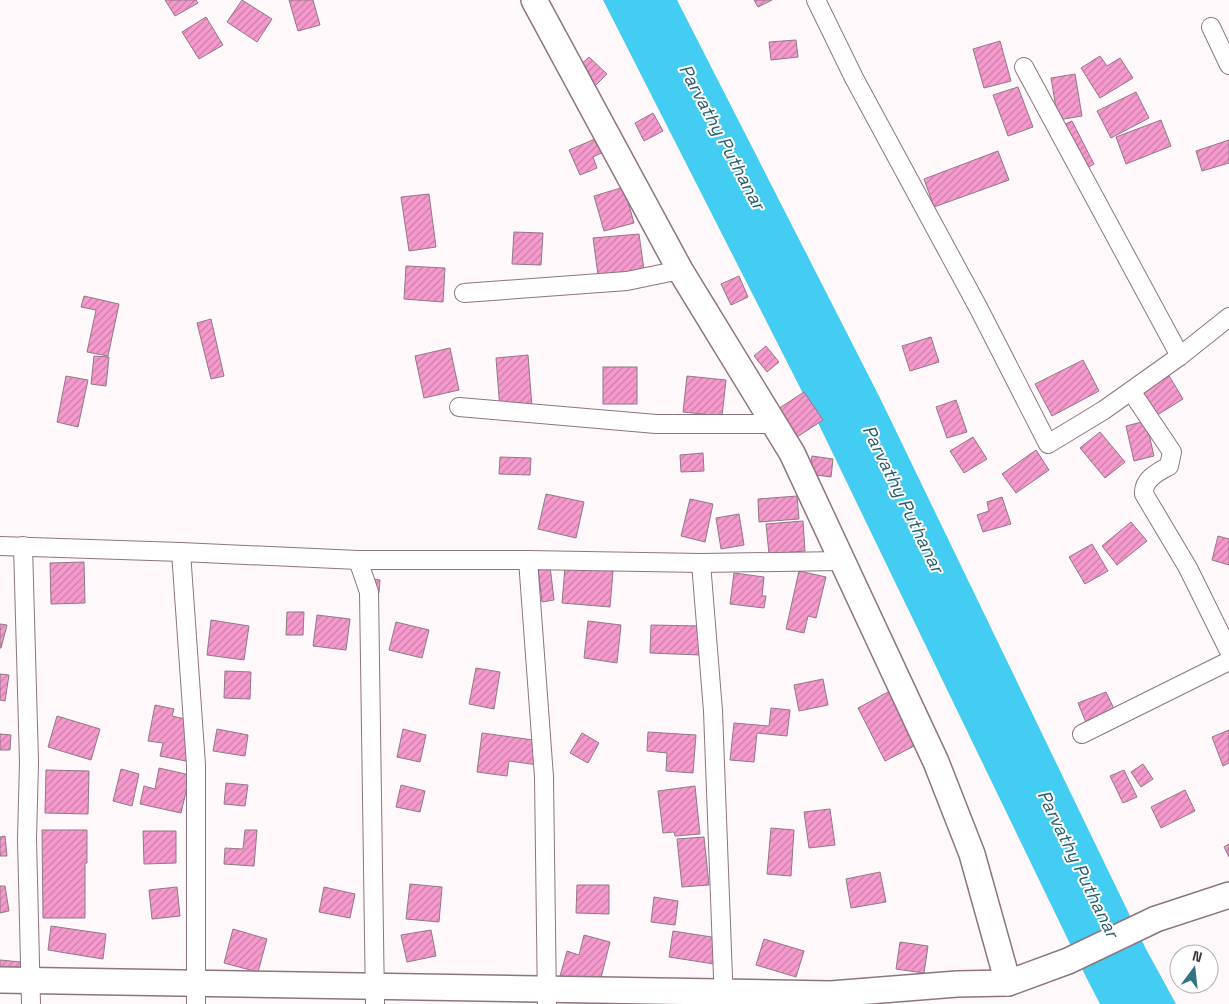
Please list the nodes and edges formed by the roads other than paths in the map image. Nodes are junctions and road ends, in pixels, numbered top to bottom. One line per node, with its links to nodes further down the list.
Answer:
1 (534, 0): 6 (main road)
2 (816, 0): 10 (street)
3 (1211, 27): 4 (street)
4 (1229, 65)
5 (1024, 67): 9 (street)
6 (680, 270): 7 (street); 12 (main road)
7 (464, 293)
8 (1229, 318): 9 (street)
9 (1180, 356): 10 (street)
10 (1131, 391): 20 (street)
11 (459, 406): 12 (street)
12 (774, 424): 18 (main road)
13 (0, 546): 14 (street)
14 (23, 546): 15 (street); 26 (street)
15 (181, 552): 16 (street); 27 (street)
16 (358, 560): 17 (street); 28 (street)
17 (528, 560): 19 (street); 29 (street)
18 (841, 561): 19 (street); 25 (main road)
19 (701, 562): 30 (street)
20 (1229, 651)
21 (1229, 661): 22 (street)
22 (1082, 734)
23 (1229, 894): 25 (main road)
24 (0, 980): 26 (main road)
25 (1008, 983): 31 (main road)
26 (30, 992): 27 (main road)
27 (196, 994): 28 (main road)
28 (375, 995): 29 (main road)
29 (546, 996): 30 (main road)
30 (723, 998): 31 (main road)
31 (773, 998)

